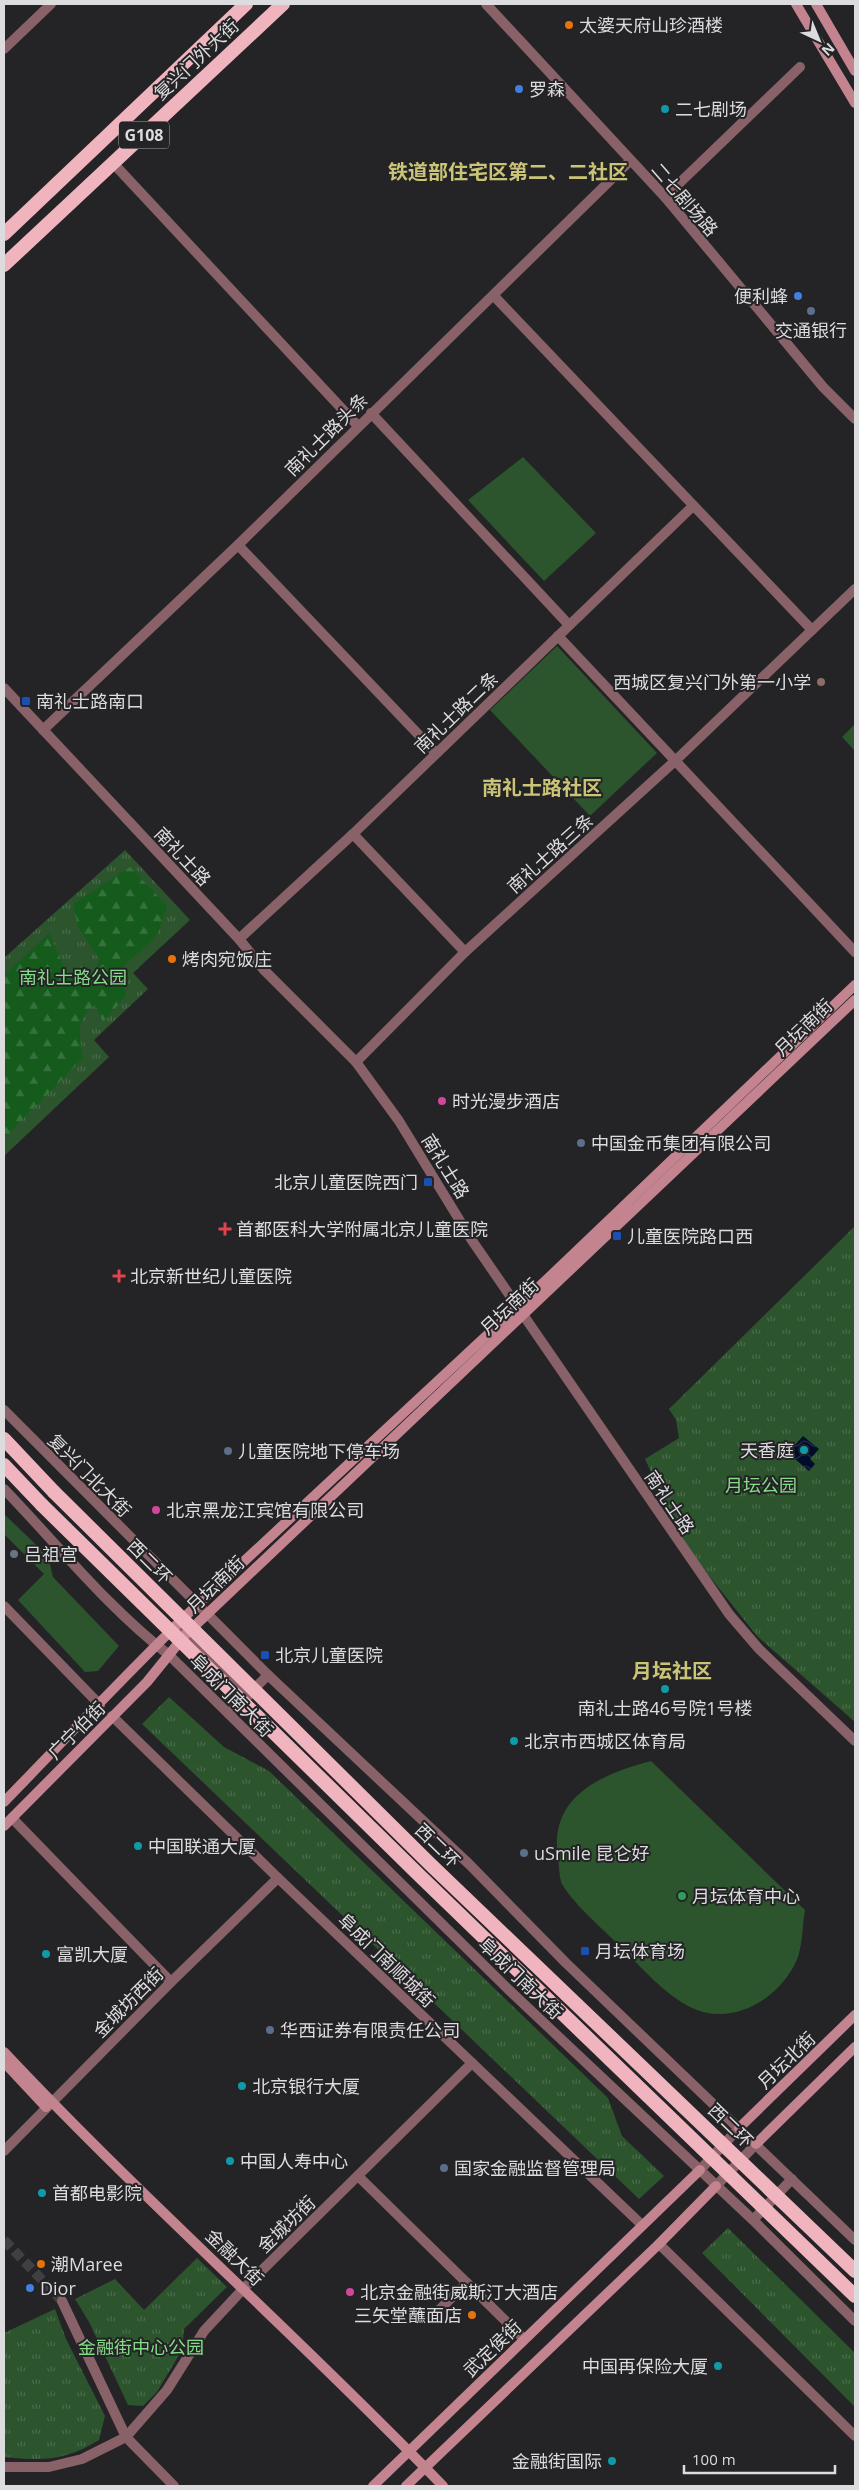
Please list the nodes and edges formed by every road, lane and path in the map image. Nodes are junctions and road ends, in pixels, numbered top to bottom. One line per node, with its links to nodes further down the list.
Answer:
1 (51, 4): 7 (street)
2 (246, 4): 14 (highway, 复兴门外大街 / G108)
3 (283, 4): 12 (highway, 复兴门外大街 / G108)
4 (486, 4): 11 (street, 二七剧场路)
5 (796, 4): 10 (main road)
6 (816, 4): 9 (main road)
7 (4, 49)
8 (800, 67): 13 (street)
9 (855, 71)
10 (855, 103)
11 (630, 161): 13 (street, 二七剧场路); 16 (street, 南礼士路头条)
12 (113, 163): 15 (highway, 复兴门外大街 / G108); 19 (street)
13 (665, 197): 18 (street, 二七剧场路)
14 (4, 234)
15 (4, 265)
16 (494, 296): 17 (street, 南礼士路头条); 20 (street)
17 (371, 413): 19 (street, 南礼士路头条); 23 (street)
18 (855, 419)
19 (358, 426): 21 (street, 南礼士路头条)
20 (693, 506): 23 (street, 南礼士路二条); 24 (street)
21 (238, 545): 27 (street, 南礼士路头条); 28 (street)
22 (855, 589): 24 (street, 南礼士路三条)
23 (570, 625): 25 (street, 南礼士路二条)
24 (812, 630): 29 (street, 南礼士路三条)
25 (558, 636): 28 (street, 南礼士路二条); 29 (street)
26 (4, 688): 27 (street, 南礼士路)
27 (43, 730): 31 (street, 南礼士路)
28 (436, 753): 30 (street, 南礼士路二条)
29 (676, 760): 32 (street, 南礼士路三条); 33 (street)
30 (353, 834): 31 (street, 南礼士路二条); 32 (street)
31 (239, 939): 36 (street, 南礼士路)
32 (465, 952): 36 (street, 南礼士路三条)
33 (855, 952)
34 (855, 986): 37 (main road, 月坛南街)
35 (855, 1000): 37 (main road, 月坛南街)
36 (356, 1062): 37 (street, 南礼士路)
37 (520, 1310): 42 (main road, 月坛南街); 44 (main road, 月坛南街); 54 (street, 南礼士路)
38 (4, 1410): 42 (street, 复兴门北大街)
39 (4, 1439): 77 (highway, 西二环, bridge)
40 (4, 1465): 80 (highway, 西二环, bridge)
41 (4, 1489): 47 (street)
42 (197, 1605): 44 (street); 45 (main road, 月坛南街)
43 (4, 1606): 51 (street)
44 (207, 1615): 46 (main road, 月坛南街); 49 (street)
45 (176, 1625): 46 (street); 47 (main road, 广宁伯街)
46 (186, 1635): 48 (main road, 月坛南街); 50 (street)
47 (155, 1645): 48 (street, 阜成门南大街); 51 (main road, 广宁伯街)
48 (169, 1655): 52 (street, 阜成门南大街); 53 (main road, 广宁伯街)
49 (268, 1675): 50 (street); 66 (street)
50 (249, 1695): 52 (street)
51 (100, 1704): 55 (main road, 广宁伯街)
52 (229, 1714): 69 (street, 阜成门南大街)
53 (112, 1716): 56 (main road, 广宁伯街); 58 (street, 阜成门南顺城街)
54 (855, 1741)
55 (4, 1802)
56 (12, 1818): 57 (main road, 广宁伯街); 59 (street)
57 (4, 1826)
58 (278, 1878): 59 (street, 金城坊西街); 64 (street, 阜成门南顺城街)
59 (171, 1982): 65 (street, 金城坊西街)
60 (855, 2015): 66 (main road, 月坛北街)
61 (855, 2047): 67 (main road)
62 (4, 2052): 65 (main road, 金融大街)
63 (4, 2062): 65 (main road)
64 (472, 2063): 70 (street, 金城坊街); 74 (street, 阜成门南顺城街)
65 (49, 2105): 68 (street, 金城坊西街); 79 (main road, 金融大街)
66 (740, 2128): 67 (street); 69 (street)
67 (756, 2144): 71 (street); 72 (street)
68 (4, 2151)
69 (700, 2170): 72 (street, 阜成门南大街); 74 (main road, 武定侯街)
70 (358, 2176): 78 (street); 79 (street, 金城坊街)
71 (792, 2179): 73 (street); 75 (street)
72 (716, 2186): 73 (street, 阜成门南大街); 76 (main road)
73 (753, 2220): 83 (street, 阜成门南大街)
74 (642, 2225): 84 (main road, 武定侯街)
75 (855, 2240)
76 (659, 2244): 85 (street); 89 (main road)
77 (855, 2270)
78 (466, 2283): 82 (street); 84 (street)
79 (244, 2288): 86 (street, 金城坊街); 87 (main road, 金融大街)
80 (855, 2296)
81 (62, 2301): 86 (street)
82 (440, 2309)
83 (855, 2321)
84 (524, 2339): 87 (main road, 武定侯街)
85 (855, 2436)
86 (126, 2437): 88 (street, 金城坊街); 90 (street)
87 (409, 2451): 89 (main road, 金融大街); 91 (main road, 武定侯街)
88 (4, 2467)
89 (426, 2468): 92 (main road); 93 (main road, 金融大街)
90 (174, 2486)
91 (373, 2486)
92 (406, 2486)
93 (443, 2486)

